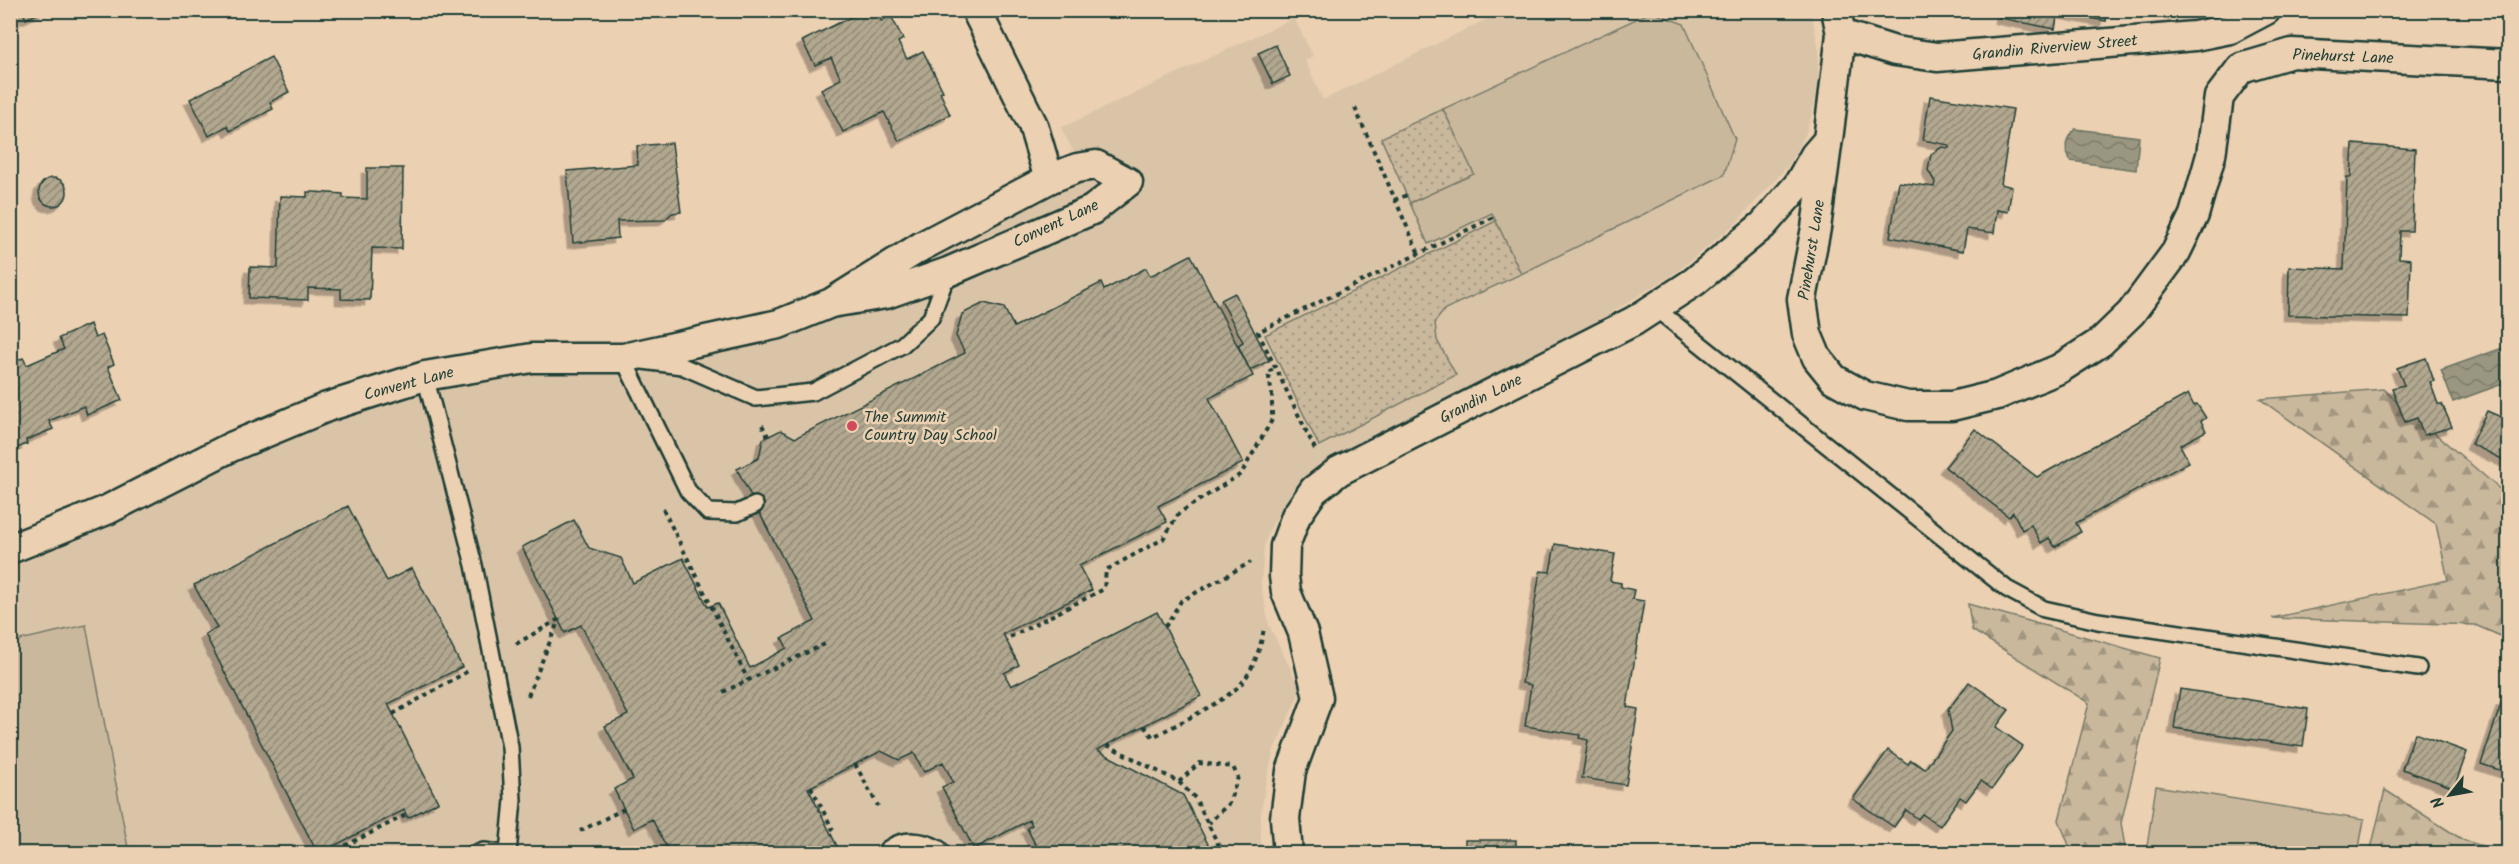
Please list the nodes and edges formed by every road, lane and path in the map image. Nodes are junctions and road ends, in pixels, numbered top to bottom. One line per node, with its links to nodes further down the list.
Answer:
1 (975, 10): 7 (street)
2 (2266, 10): 3 (street, Grandin Riverview Street)
3 (1838, 22): 6 (street)
4 (2508, 64): 6 (street, Pinehurst Lane)
5 (1355, 108): 9 (path)
6 (1828, 140): 14 (street, Grandin Lane)
7 (1049, 178): 12 (street, Convent Lane); 13 (street, Convent Lane)
8 (1407, 195): 9 (path)
9 (1394, 200): 11 (path)
10 (1494, 217): 11 (path)
11 (1419, 254): 16 (path)
12 (948, 272): 13 (street, Convent Lane); 15 (lane)
13 (831, 303): 15 (street, Convent Lane)
14 (1655, 308): 30 (lane); 57 (street, Grandin Lane)
15 (623, 358): 17 (street, Convent Lane); 21 (lane)
16 (1275, 368): 20 (path); 27 (path)
17 (425, 376): 23 (street, Convent Lane); 49 (lane)
18 (760, 422): 19 (path)
19 (768, 436)
20 (1315, 450)
21 (755, 504)
22 (663, 509): 32 (path)
23 (10, 549)
24 (1253, 569): 26 (path)
25 (1264, 625): 36 (path)
26 (1166, 627)
27 (1010, 637)
28 (825, 644): 32 (path)
29 (507, 649): 34 (path)
30 (2418, 668)
31 (468, 670): 35 (path)
32 (748, 680): 33 (path)
33 (723, 692)
34 (528, 696)
35 (393, 714)
36 (1144, 726)
37 (1107, 745): 39 (path)
38 (855, 764): 41 (path)
39 (1179, 782): 44 (path); 44 (path)
40 (811, 787): 45 (path)
41 (878, 806)
42 (624, 808): 46 (path)
43 (406, 815): 50 (path)
44 (1209, 823): 56 (path)
45 (833, 830)
46 (580, 831)
47 (1035, 843): 48 (path)
48 (1029, 847): 54 (path); 55 (path)
49 (508, 853): 51 (lane)
50 (329, 854)
51 (473, 854)
52 (892, 854): 53 (street)
53 (935, 854)
54 (1019, 854)
55 (1033, 854)
56 (1223, 854)
57 (1288, 854)

